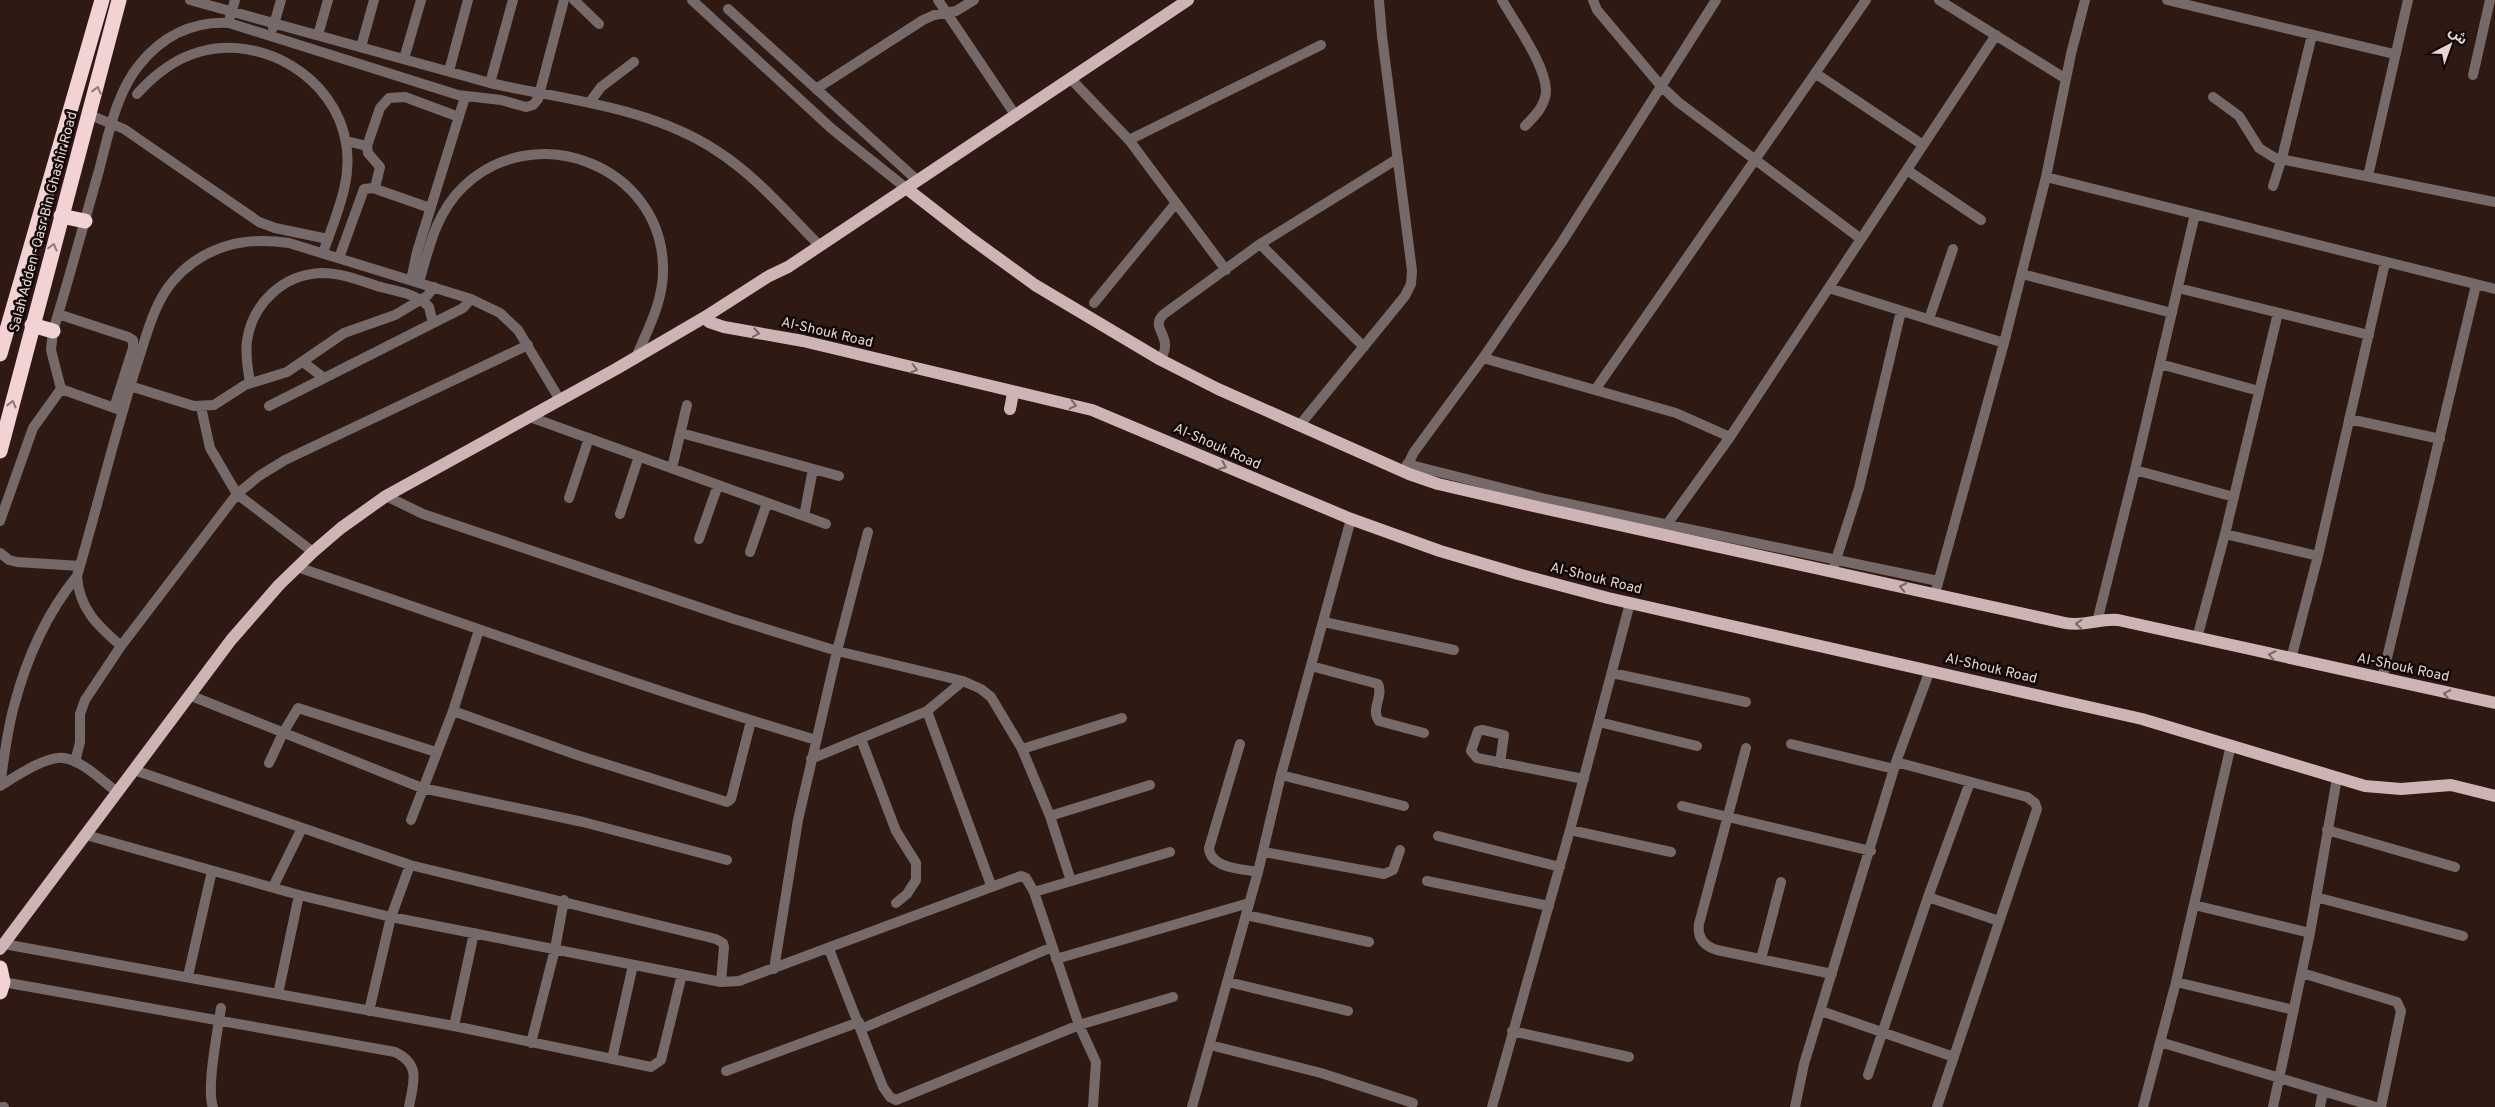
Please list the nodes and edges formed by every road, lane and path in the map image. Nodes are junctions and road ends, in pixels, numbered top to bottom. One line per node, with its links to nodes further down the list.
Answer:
1 (102, 0): 113 (highway)
2 (119, 0): 55 (highway, Salah Adden -Qasr Bin Ghashir Road, one-way to 2)
3 (190, 0): 28 (street)
4 (235, 0): 28 (street)
5 (281, 0): 31 (street)
6 (328, 0): 34 (street)
7 (374, 0): 38 (street)
8 (421, 0): 40 (street)
9 (468, 0): 42 (street)
10 (513, 0): 47 (street)
11 (564, 0): 51 (street)
12 (574, 0): 32 (street)
13 (692, 0): 73 (street)
14 (938, 0): 29 (street)
15 (974, 0): 29 (street)
16 (1188, 0): 45 (main road)
17 (1379, 0): 65 (street)
18 (1502, 0): 59 (street)
19 (1593, 0): 48 (street)
20 (1716, 0): 48 (street)
21 (1866, 0): 43 (street)
22 (1939, 0): 35 (street)
23 (2086, 0): 46 (street)
24 (2167, 0): 36 (street)
25 (2408, 0): 39 (street)
26 (2490, 0): 44 (street)
27 (728, 9): 49 (street)
28 (232, 11): 30 (street); 31 (street)
29 (947, 13): 49 (street); 56 (street)
30 (229, 23): 33 (street); 58 (street)
31 (274, 23): 33 (street); 34 (street)
32 (600, 24)
33 (270, 35): 52 (street)
34 (318, 35): 38 (street)
35 (1996, 35): 46 (street); 62 (street)
36 (2312, 35): 39 (street); 64 (street)
37 (1321, 46): 60 (street)
38 (360, 47): 40 (street)
39 (2394, 54): 68 (street)
40 (404, 59): 42 (street)
41 (634, 62): 54 (street)
42 (449, 71): 47 (street)
43 (1815, 73): 62 (street); 66 (street)
44 (2473, 75)
45 (1071, 79): 56 (main road); 60 (street)
46 (2066, 79): 69 (street)
47 (490, 82): 51 (street)
48 (1661, 86): 66 (street); 115 (street)
49 (816, 89): 70 (street)
50 (137, 94): 61 (street)
51 (539, 94): 52 (street); 54 (street)
52 (465, 97): 57 (street)
53 (2213, 97): 64 (street)
54 (590, 102): 84 (street)
55 (90, 115): 58 (street); 78 (highway, Salah Adden -Qasr Bin Ghashir Road)
56 (1016, 116): 70 (main road)
57 (459, 117): 63 (street); 76 (street)
58 (112, 122): 80 (street); 81 (street)
59 (1525, 126)
60 (1129, 140): 75 (street)
61 (346, 141): 63 (street); 81 (street)
62 (1924, 145): 67 (street)
63 (367, 146): 72 (street)
64 (2282, 158): 68 (street); 71 (street)
65 (1398, 159): 83 (street); 112 (street)
66 (1754, 161): 82 (street); 124 (street)
67 (1907, 170): 79 (street); 82 (street)
68 (2368, 176): 74 (street)
69 (2046, 177): 77 (street); 90 (street)
70 (918, 181): 73 (main road)
71 (2273, 186)
72 (375, 188): 76 (street); 87 (street)
73 (906, 188): 84 (main road); 116 (main road, Al-Shouk Road)
74 (2495, 202)
75 (1176, 203): 89 (street); 99 (street)
76 (430, 208): 91 (street)
77 (2195, 214): 88 (street); 95 (street)
78 (61, 216): 80 (highway); 107 (highway, Salah Adden -Qasr Bin Ghashir Road, one-way to 78)
79 (1981, 220)
80 (85, 221): 103 (street)
81 (328, 239): 86 (street)
82 (1861, 240): 94 (street)
83 (1260, 244): 89 (street); 112 (street)
84 (820, 246): 104 (main road)
85 (1953, 249): 105 (street)
86 (323, 253): 87 (street); 122 (street)
87 (339, 258): 91 (street)
88 (2385, 263): 92 (street); 109 (street)
89 (1226, 270): 116 (street)
90 (2022, 274): 101 (street); 110 (street)
91 (415, 281): 93 (street); 114 (street)
92 (2476, 285): 96 (street); 139 (street)
93 (434, 287): 97 (street); 98 (street)
94 (1829, 288): 100 (street); 137 (street)
95 (2178, 288): 101 (street); 102 (street)
96 (2495, 289)
97 (421, 299): 106 (street); 117 (street); 121 (street)
98 (471, 299): 106 (street); 111 (street)
99 (1094, 303)
100 (1901, 310): 105 (street); 166 (street)
101 (2172, 313): 118 (street)
102 (2278, 313): 109 (street); 125 (street)
103 (58, 314): 108 (street); 131 (street)
104 (707, 319): 114 (main road); 119 (main road); 126 (main road, Al-Shouk Road, one-way to 126)
105 (1929, 319): 110 (street)
106 (433, 323): 120 (street)
107 (32, 325): 108 (highway); 140 (highway, Salah Adden -Qasr Bin Ghashir Road, one-way to 107)
108 (53, 331): 123 (street)
109 (2369, 335): 134 (street)
110 (2004, 343): 169 (street)
111 (528, 345): 127 (street); 148 (street)
112 (1364, 347): 135 (street)
113 (0, 354)
114 (637, 355): 119 (main road)
115 (1483, 358): 124 (street); 143 (street)
116 (1161, 360): 135 (main road, Al-Shouk Road)
117 (303, 362): 120 (street); 121 (street)
118 (2160, 364): 125 (street); 145 (street)
119 (616, 369): 127 (main road)
120 (324, 378): 129 (street)
121 (250, 383): 130 (street)
122 (130, 386): 130 (street); 131 (street)
123 (61, 389): 131 (street); 156 (street)
124 (1595, 390): 137 (street)
125 (2259, 391): 150 (street)
126 (1013, 393): 132 (main road); 155 (main road, Al-Shouk Road, one-way to 155)
127 (560, 400): 133 (main road)
128 (687, 404): 136 (street)
129 (269, 406)
130 (201, 407): 148 (street)
131 (119, 409): 168 (street)
132 (1010, 409)
133 (530, 417): 138 (street); 149 (main road)
134 (2350, 419): 139 (street); 165 (street)
135 (1299, 426): 143 (main road, Al-Shouk Road)
136 (680, 432): 142 (street); 144 (street)
137 (1730, 437): 158 (street)
138 (589, 438): 141 (street); 151 (street)
139 (2440, 440): 183 (street)
140 (0, 452)
141 (639, 456): 142 (street); 153 (street)
142 (672, 468): 147 (street)
143 (1405, 468): 158 (main road, Al-Shouk Road)
144 (813, 469): 146 (street); 154 (street)
145 (2135, 470): 150 (street); 173 (street)
146 (839, 476)
147 (718, 485): 152 (street); 161 (street)
148 (237, 494): 162 (street); 176 (street)
149 (386, 496): 162 (main road); 178 (street)
150 (2234, 497): 160 (street)
151 (569, 498)
152 (767, 503): 154 (street); 163 (street)
153 (620, 514)
154 (804, 516): 157 (street)
155 (1351, 520): 171 (main road, Al-Shouk Road); 172 (street)
156 (0, 521)
157 (826, 524)
158 (1663, 528): 166 (main road, Al-Shouk Road)
159 (868, 532): 178 (street)
160 (2225, 534): 165 (street); 175 (street)
161 (699, 539)
162 (313, 552): 167 (main road)
163 (750, 552)
164 (0, 553): 168 (street)
165 (2318, 556): 179 (street)
166 (1834, 566): 169 (street); 170 (main road, Al-Shouk Road, one-way to 166)
167 (297, 567): 174 (street); 185 (main road)
168 (78, 571): 176 (street); 215 (street)
169 (1938, 581): 170 (street)
170 (1935, 594): 173 (main road, Al-Shouk Road, one-way to 170)
171 (1630, 603): 181 (main road, Al-Shouk Road); 182 (street)
172 (1324, 622): 177 (street); 180 (street)
173 (2097, 622): 175 (main road, Al-Shouk Road)
174 (479, 630): 188 (street); 191 (street)
175 (2197, 638): 179 (main road, Al-Shouk Road, one-way to 175)
176 (121, 646): 205 (street)
177 (1454, 650)
178 (837, 651): 184 (street); 196 (street)
179 (2291, 659): 183 (main road, Al-Shouk Road)
180 (1311, 666): 194 (street); 210 (street)
181 (1930, 670): 199 (main road, Al-Shouk Road); 208 (street)
182 (1612, 673): 186 (street); 192 (street)
183 (2382, 679): 187 (main road, Al-Shouk Road, one-way to 183)
184 (963, 682): 189 (street); 202 (street)
185 (189, 695): 193 (street); 209 (main road)
186 (1746, 702)
187 (2495, 703)
188 (453, 711): 191 (street); 203 (street)
189 (927, 711): 195 (street); 243 (street)
190 (1122, 718): 202 (street)
191 (751, 721): 196 (street)
192 (1599, 722): 200 (street); 212 (street)
193 (283, 732): 203 (street); 207 (street); 216 (street)
194 (1424, 732)
195 (861, 739): 204 (street); 250 (street)
196 (816, 740): 204 (street)
197 (1240, 744): 239 (street)
198 (1791, 744): 208 (street)
199 (2231, 745): 211 (main road, Al-Shouk Road); 252 (street)
200 (1697, 746)
201 (1746, 748): 222 (street)
202 (1022, 749): 221 (street)
203 (436, 752): 216 (street)
204 (811, 759): 268 (street)
205 (75, 762): 215 (street); 217 (street)
206 (1500, 762): 212 (street)
207 (269, 763)
208 (1895, 766): 213 (street); 230 (street)
209 (134, 770): 217 (main road); 224 (street)
210 (1282, 775): 219 (street); 232 (street)
211 (2337, 778): 218 (main road, Al-Shouk Road); 226 (street)
212 (1584, 779): 225 (street)
213 (1970, 782): 247 (street); 256 (street)
214 (1150, 785): 221 (street)
215 (0, 786)
216 (422, 788): 223 (street); 234 (street)
217 (117, 792): 227 (main road)
218 (2495, 796)
219 (1404, 806)
220 (1682, 806): 222 (street)
221 (1050, 816): 240 (street)
222 (1728, 817): 230 (street); 265 (street)
223 (411, 820)
224 (302, 828): 235 (street); 244 (street)
225 (1570, 830): 233 (street); 236 (street)
226 (2327, 830): 237 (street); 248 (street)
227 (86, 835): 238 (street); 261 (main road)
228 (1438, 836): 236 (street)
229 (1400, 850): 232 (street)
230 (1870, 850): 270 (street)
231 (1170, 852): 240 (street)
232 (1264, 852): 239 (street)
233 (1671, 852)
234 (726, 860)
235 (410, 865): 249 (street); 255 (street)
236 (1560, 867): 253 (street)
237 (2455, 867)
238 (212, 871): 244 (street); 272 (street)
239 (1258, 872): 251 (street)
240 (1071, 881): 245 (street)
241 (1427, 881): 253 (street)
242 (1781, 882): 265 (street)
243 (992, 885): 245 (street); 264 (street)
244 (273, 887): 246 (street)
245 (1034, 892): 262 (street)
246 (299, 895): 255 (street); 277 (street)
247 (1928, 897): 256 (street); 289 (street)
248 (2316, 897): 257 (street); 259 (street)
249 (564, 900): 263 (street); 274 (street)
250 (896, 903)
251 (1249, 903): 254 (street); 266 (street)
252 (2194, 905): 257 (street); 276 (street)
253 (1549, 906): 288 (street)
254 (1246, 915): 260 (street); 275 (street)
255 (391, 917): 258 (street); 281 (street)
256 (1999, 921): 294 (street)
257 (2310, 933): 271 (street)
258 (474, 934): 263 (street); 287 (street)
259 (2463, 936)
260 (1369, 942)
261 (2, 947): 272 (street)
262 (1052, 947): 266 (street); 285 (street)
263 (555, 949): 267 (street); 291 (street)
264 (829, 949): 268 (street); 285 (street)
265 (1761, 959): 270 (street)
266 (1056, 960): 286 (street)
267 (633, 965): 269 (street); 295 (street)
268 (774, 969): 274 (street)
269 (682, 974): 274 (street); 295 (street)
270 (1832, 974): 283 (street)
271 (2302, 974): 280 (street); 312 (street)
272 (188, 976): 277 (street)
273 (1, 981): 284 (street)
274 (721, 982)
275 (1228, 982): 282 (street); 292 (street)
276 (2176, 982): 280 (street); 290 (street)
277 (278, 994): 281 (street)
278 (1173, 997): 286 (street)
279 (221, 1008): 284 (street)
280 (2294, 1010): 298 (street)
281 (369, 1011): 287 (street)
282 (1348, 1011)
283 (1821, 1011): 289 (street); 306 (street)
284 (219, 1022): 302 (street); 303 (street)
285 (860, 1025): 286 (street); 296 (street)
286 (1079, 1025): 301 (street)
287 (454, 1026): 291 (street)
288 (1512, 1031): 293 (street); 305 (street)
289 (1883, 1032): 294 (street); 297 (street)
290 (2160, 1042): 298 (street); 308 (street)
291 (531, 1043): 295 (street)
292 (1210, 1045): 300 (street); 304 (street)
293 (1629, 1057)
294 (1954, 1057): 307 (street)
295 (612, 1059)
296 (726, 1071)
297 (1868, 1075)
298 (2279, 1078): 299 (street); 309 (street)
299 (2323, 1091): 310 (street); 311 (street)
300 (1414, 1103)
301 (1090, 1106)
302 (214, 1107)
303 (410, 1107)
304 (1192, 1107)
305 (1492, 1107)
306 (1795, 1107)
307 (1937, 1107)
308 (2143, 1107)
309 (2273, 1107)
310 (2320, 1107)
311 (2376, 1107)
312 (2381, 1107)

